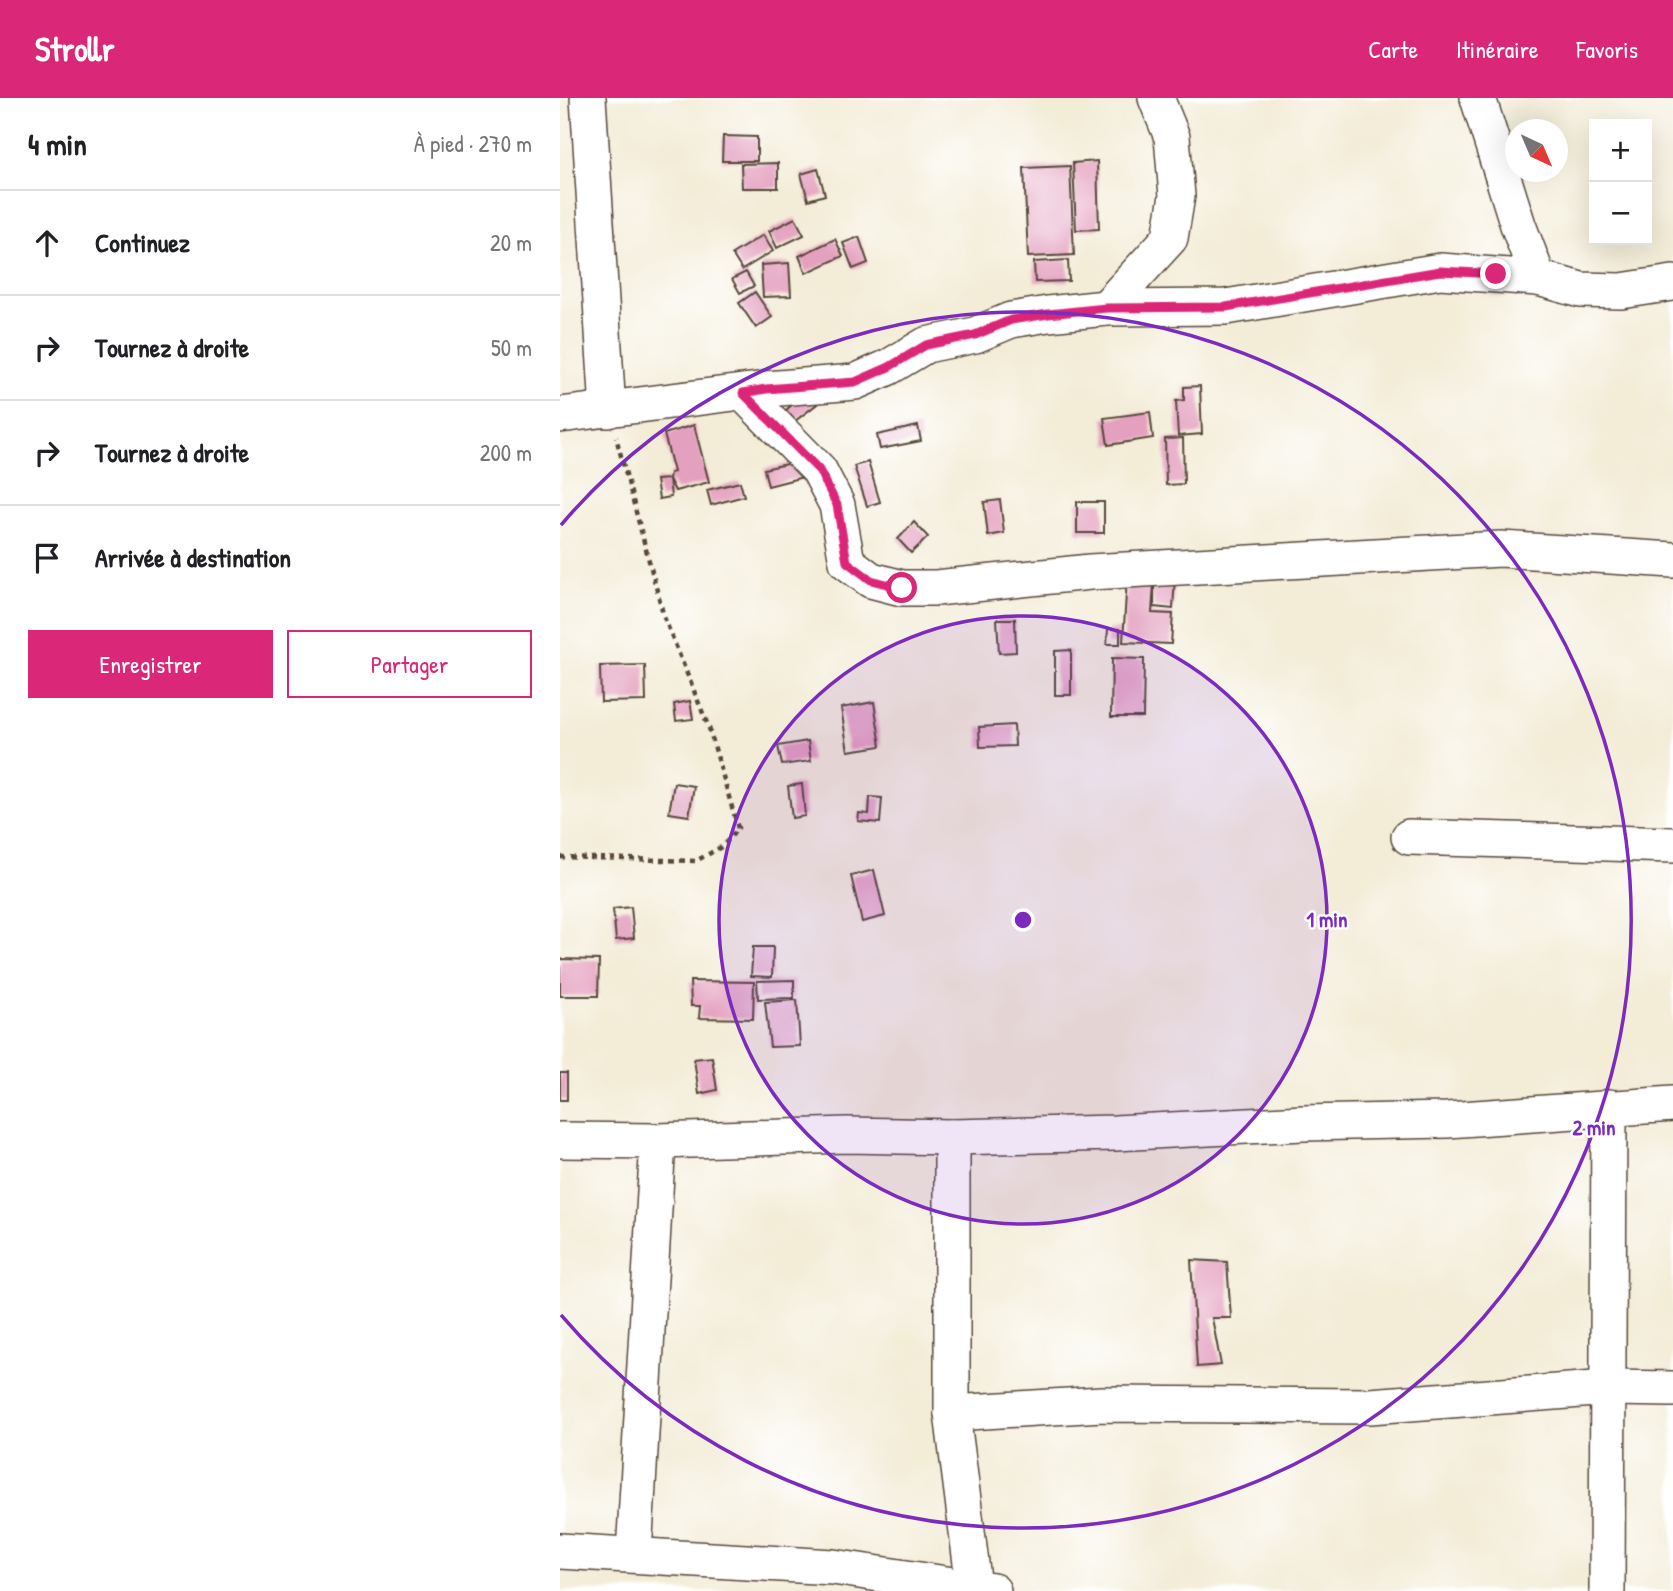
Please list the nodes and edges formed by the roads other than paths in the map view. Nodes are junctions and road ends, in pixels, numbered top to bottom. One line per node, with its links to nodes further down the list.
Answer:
1 (588, 98): 8 (street)
2 (1156, 98): 6 (street)
3 (1478, 98): 4 (street)
4 (1538, 278): 5 (street); 6 (street)
5 (1673, 283)
6 (1106, 308): 7 (street)
7 (743, 393): 8 (street); 10 (street)
8 (608, 410): 9 (street)
9 (560, 415)
10 (1673, 560)
11 (1409, 837): 12 (street)
12 (1673, 845)
13 (1673, 1104): 14 (street)
14 (1609, 1107): 15 (street); 18 (street)
15 (952, 1137): 17 (street); 20 (street)
16 (560, 1140): 17 (street)
17 (658, 1141): 22 (street)
18 (1608, 1388): 19 (street); 20 (street); 25 (street)
19 (1673, 1389)
20 (952, 1413): 24 (street)
21 (560, 1551): 22 (street)
22 (634, 1554): 23 (street)
23 (825, 1579): 24 (street)
24 (984, 1589)
25 (1607, 1591)

